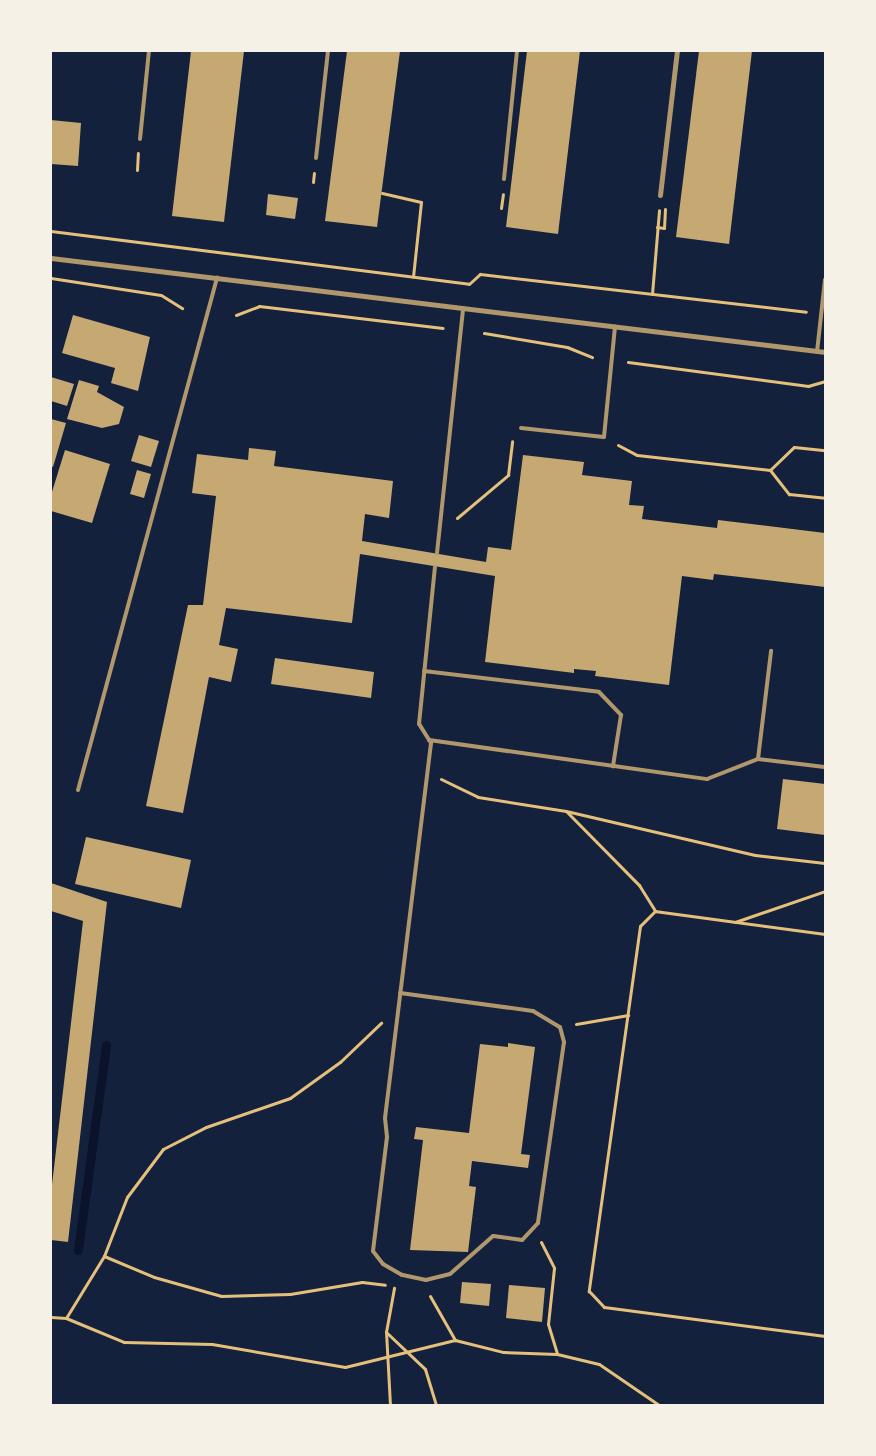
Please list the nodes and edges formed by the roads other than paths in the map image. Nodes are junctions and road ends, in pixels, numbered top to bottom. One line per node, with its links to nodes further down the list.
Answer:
1 (150, 51): 5 (lane)
2 (328, 51): 6 (lane)
3 (516, 51): 7 (lane)
4 (677, 51): 8 (street)
5 (140, 139)
6 (316, 158)
7 (504, 179)
8 (660, 194)
9 (51, 258): 10 (street)
10 (217, 278): 12 (street); 25 (lane)
11 (825, 279): 14 (lane)
12 (463, 308): 13 (street); 17 (lane)
13 (615, 327): 14 (street); 16 (lane)
14 (817, 352): 15 (street)
15 (825, 352)
16 (521, 428)
17 (437, 553)
18 (435, 566): 20 (lane)
19 (772, 651): 22 (lane)
20 (424, 671): 21 (lane); 23 (lane)
21 (429, 740): 23 (lane); 26 (lane)
22 (758, 759): 23 (lane); 24 (lane)
23 (613, 766)
24 (825, 767)
25 (78, 790)
26 (400, 993): 26 (lane)

